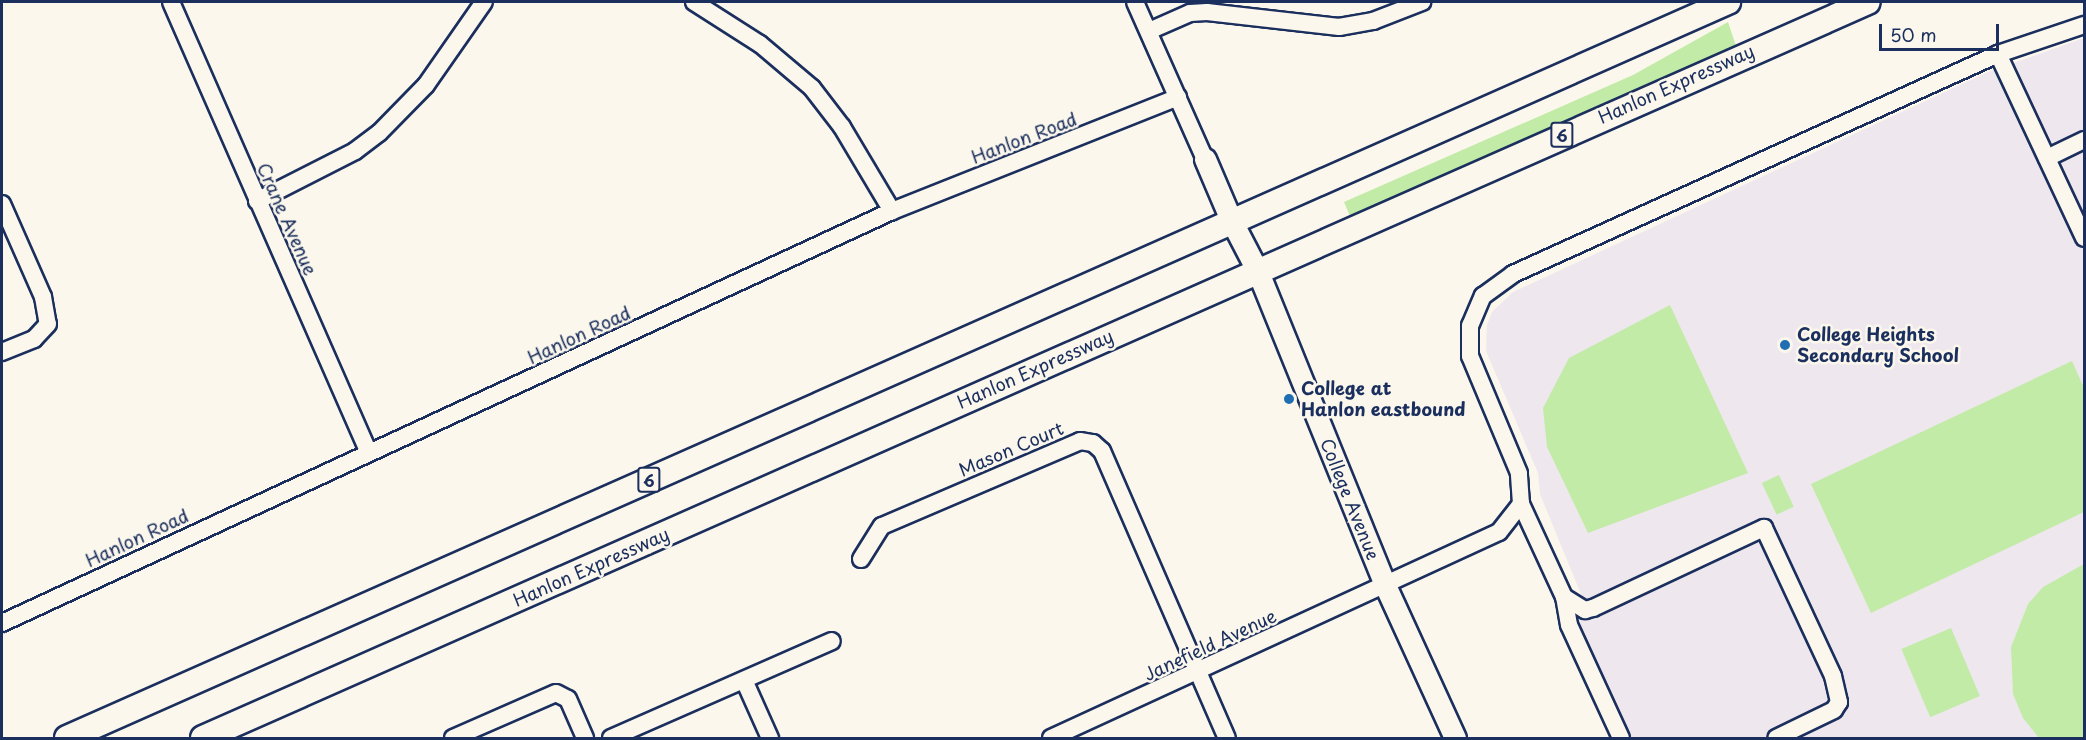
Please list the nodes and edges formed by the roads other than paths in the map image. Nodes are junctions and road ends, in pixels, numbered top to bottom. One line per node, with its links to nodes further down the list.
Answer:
1 (171, 2): 15 (street, Crane Avenue)
2 (484, 2): 15 (street)
3 (694, 2): 17 (street)
4 (1135, 2): 9 (street)
5 (1422, 2): 9 (street)
6 (1728, 2): 18 (highway, 6)
7 (1868, 2): 20 (highway, Hanlon Expressway / 6)
8 (2085, 25): 10 (street)
9 (1149, 31): 11 (street)
10 (1998, 54): 13 (street); 23 (street)
11 (1178, 97): 14 (street); 17 (street, Hanlon Road)
12 (2085, 140): 13 (street)
13 (2047, 158): 19 (street)
14 (1205, 159): 18 (main road, College Avenue)
15 (257, 201): 22 (street, Crane Avenue)
16 (2, 204): 21 (street)
17 (892, 211): 22 (street, Hanlon Road)
18 (1231, 220): 20 (main road, College Avenue); 31 (highway, 6)
19 (2085, 238)
20 (1258, 272): 25 (main road, College Avenue); 32 (highway, Hanlon Expressway / 6)
21 (2, 352)
22 (369, 452): 27 (street, Hanlon Road)
23 (1521, 504): 25 (street, Janefield Avenue); 26 (street)
24 (861, 559): 29 (street, Mason Court)
25 (1385, 585): 29 (street, Janefield Avenue); 39 (main road, College Avenue)
26 (1564, 597): 40 (street); 41 (street)
27 (2, 623)
28 (832, 640): 30 (street)
29 (1200, 670): 37 (street, Janefield Avenue); 38 (street, Mason Court)
30 (744, 680): 35 (street); 36 (street)
31 (67, 738)
32 (203, 738)
33 (453, 738): 34 (street)
34 (585, 738)
35 (611, 738)
36 (770, 738)
37 (1051, 738)
38 (1227, 738)
39 (1455, 738)
40 (1621, 738)
41 (1776, 738)

